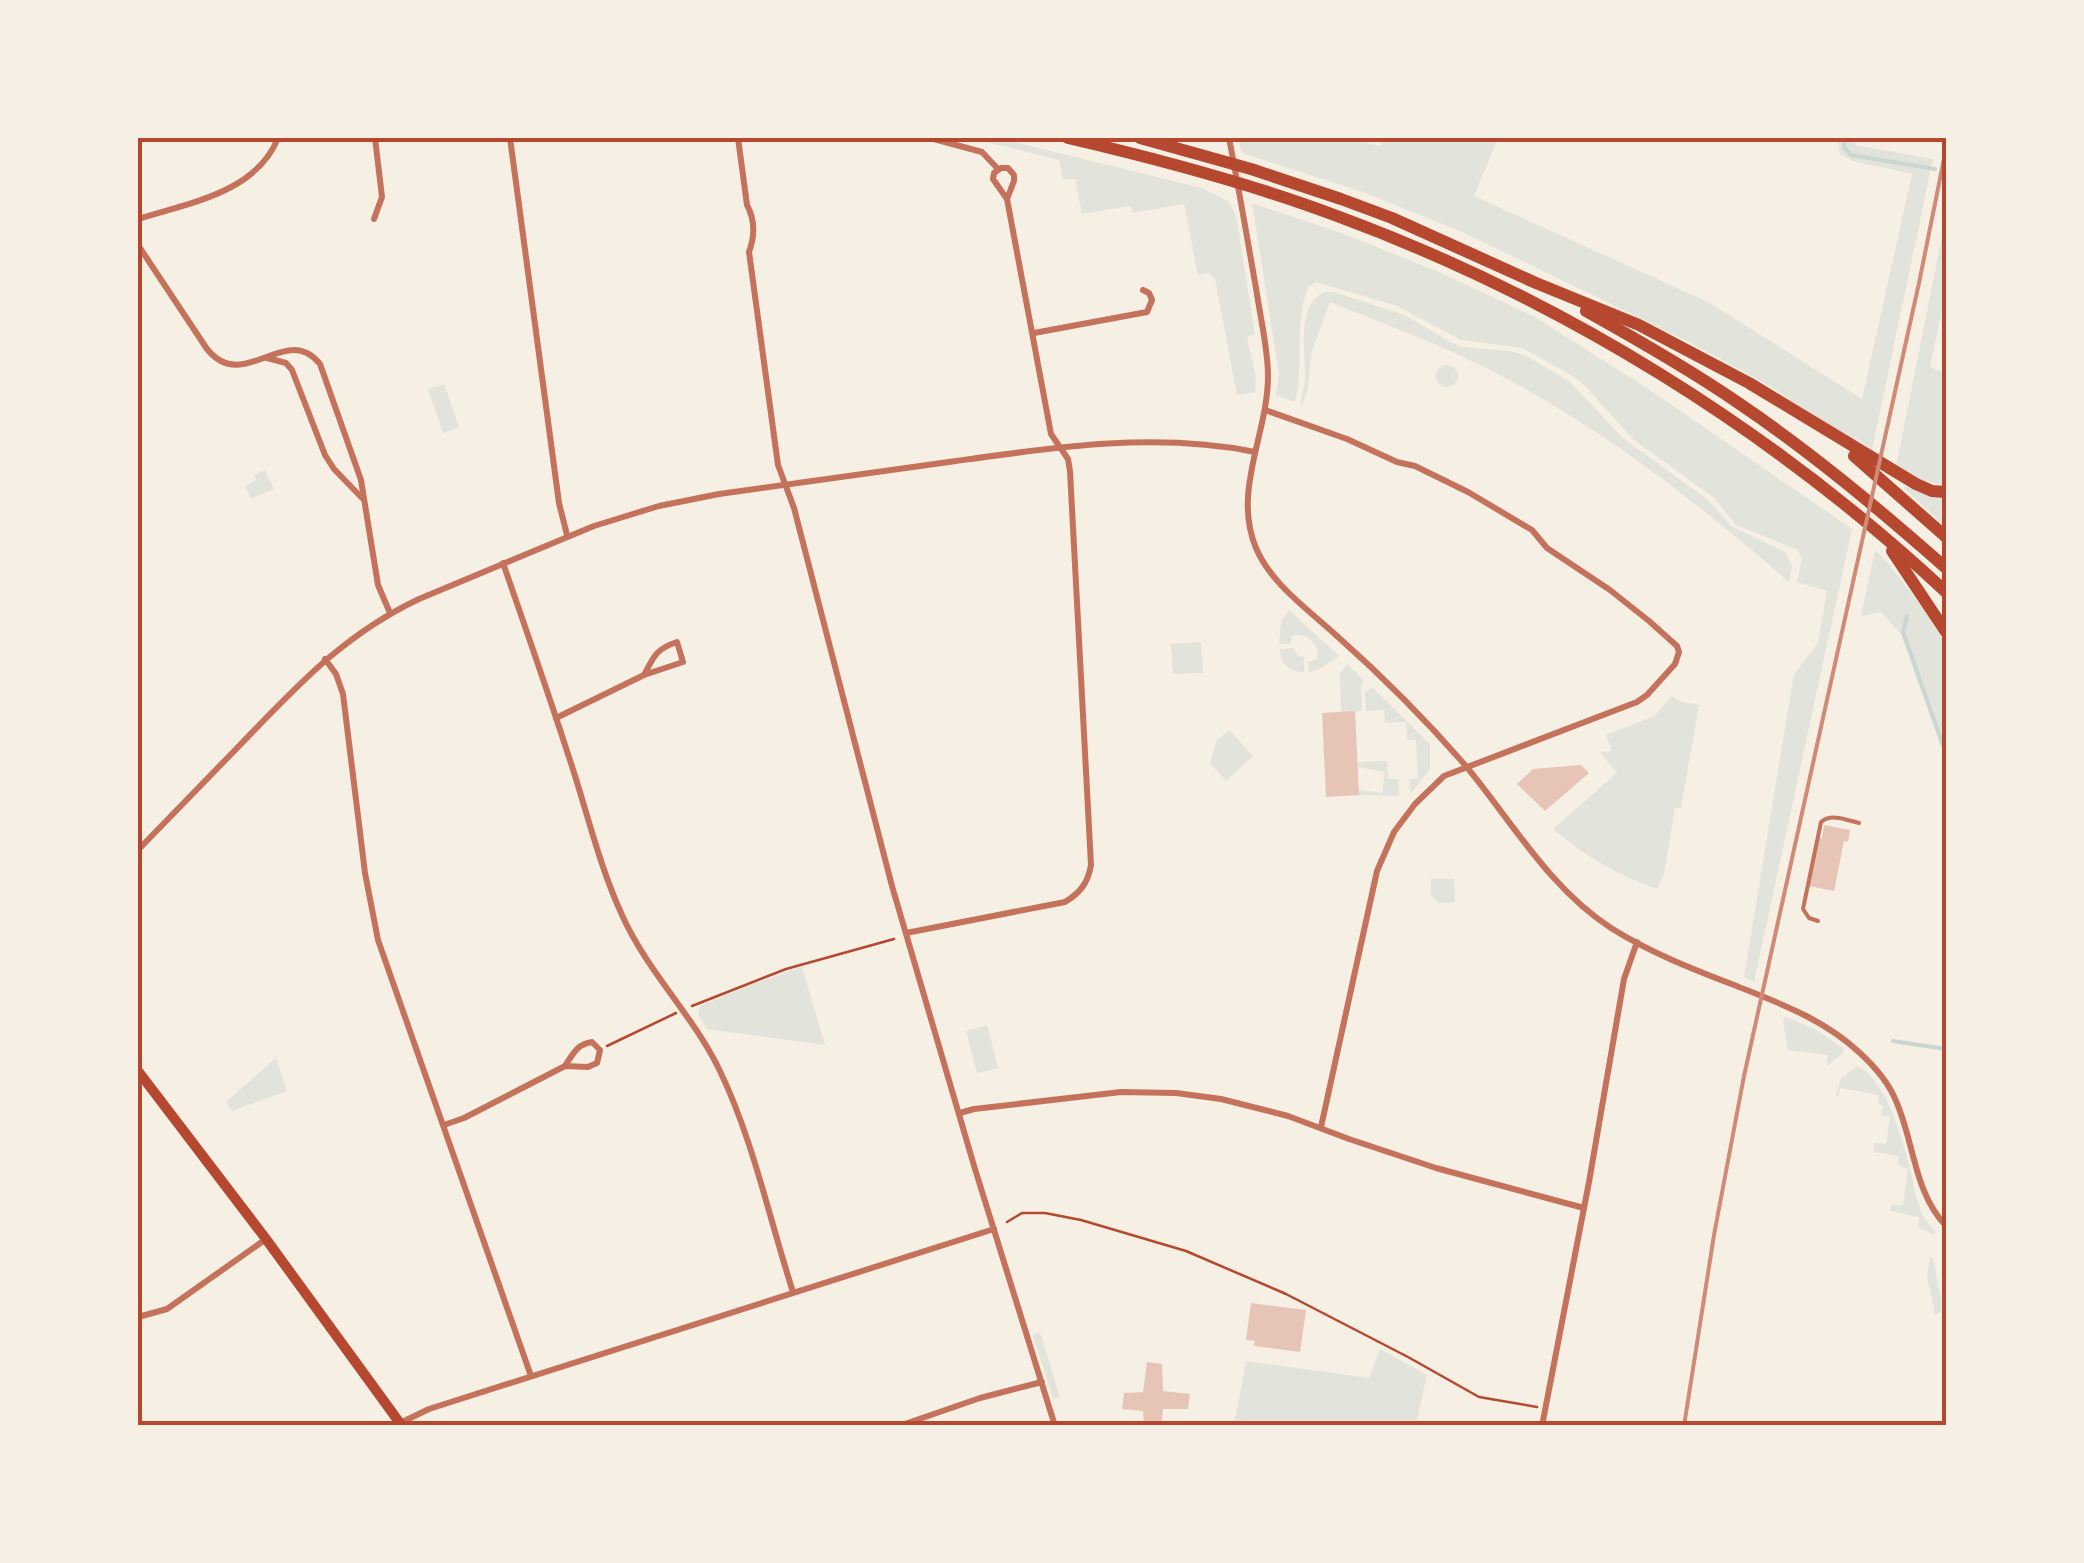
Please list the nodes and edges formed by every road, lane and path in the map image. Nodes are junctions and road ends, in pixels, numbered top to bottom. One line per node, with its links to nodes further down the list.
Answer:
1 (278, 138): 11 (street)
2 (375, 138): 12 (street)
3 (510, 138): 26 (street)
4 (738, 138): 22 (street)
5 (930, 138): 9 (street)
6 (1068, 138): 25 (highway)
7 (1140, 138): 14 (highway)
8 (1229, 138): 18 (street)
9 (998, 169): 10 (street); 10 (street)
10 (1008, 199): 16 (street)
11 (138, 219)
12 (374, 219)
13 (138, 244): 17 (street)
14 (1536, 283): 21 (highway); 29 (highway)
15 (1144, 290): 16 (street)
16 (1034, 333): 19 (street)
17 (266, 358): 24 (street); 24 (street)
18 (1265, 410): 20 (street); 36 (street)
19 (1060, 447): 20 (street); 22 (street); 40 (street)
20 (1255, 452): 36 (street)
21 (1892, 479): 23 (highway); 27 (highway)
22 (785, 484): 26 (street); 40 (street)
23 (1946, 492)
24 (364, 500): 31 (street)
25 (1879, 533): 30 (highway); 32 (highway)
26 (567, 535): 28 (street)
27 (1946, 537)
28 (503, 563): 31 (street); 35 (street)
29 (1946, 568)
30 (1946, 592)
31 (390, 612): 33 (street)
32 (1946, 632)
33 (325, 659): 38 (street); 49 (street)
34 (644, 675): 34 (street); 35 (street)
35 (556, 718): 56 (street)
36 (1466, 766): 42 (street); 50 (street)
37 (1859, 823): 39 (lane)
38 (138, 850)
39 (1818, 921)
40 (906, 933): 48 (street)
41 (894, 939): 43 (path)
42 (1636, 942): 51 (street); 53 (street)
43 (691, 1006)
44 (678, 1013): 45 (path)
45 (600, 1050): 46 (street); 46 (street)
46 (566, 1066): 49 (street)
47 (138, 1070): 55 (main road)
48 (960, 1113): 50 (street); 54 (street)
49 (444, 1125): 58 (street)
50 (1321, 1127): 51 (street)
51 (1584, 1208): 64 (street)
52 (1006, 1222): 60 (path)
53 (1946, 1226)
54 (994, 1229): 56 (street); 59 (street)
55 (266, 1239): 57 (street); 61 (main road)
56 (792, 1292): 58 (street)
57 (138, 1317)
58 (532, 1376): 61 (street)
59 (1042, 1382): 62 (street); 63 (street)
60 (1539, 1408)
61 (401, 1424)
62 (899, 1426)
63 (1055, 1426)
64 (1542, 1426)

